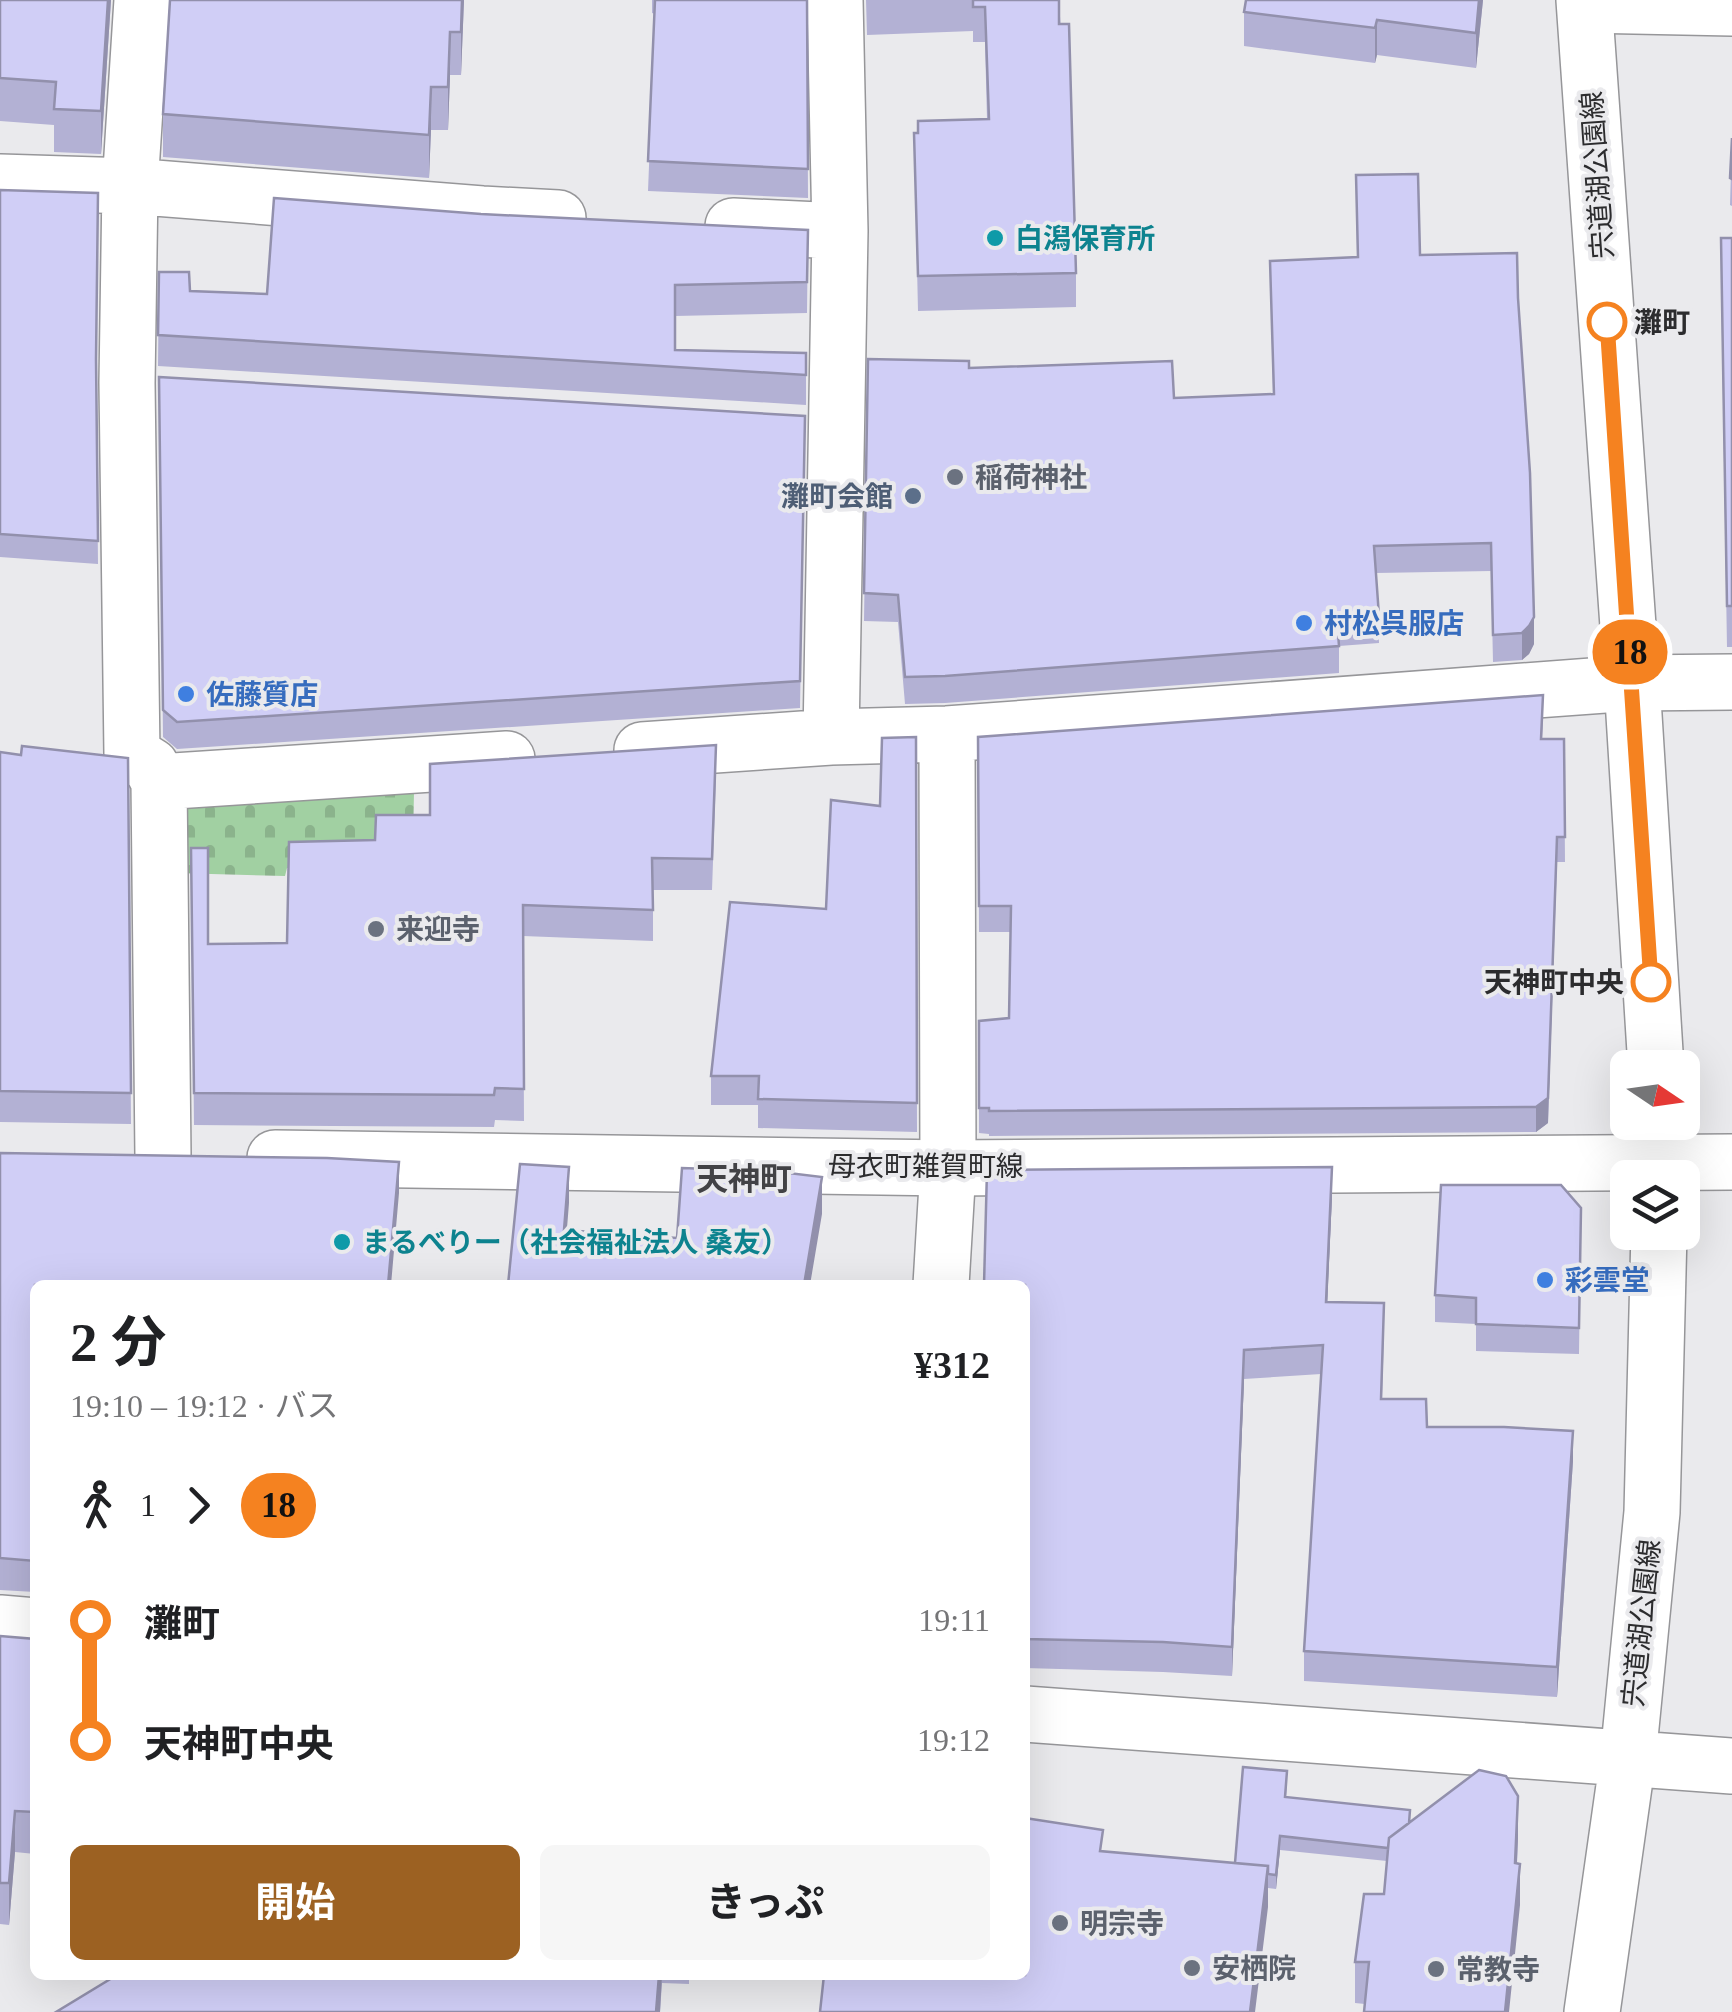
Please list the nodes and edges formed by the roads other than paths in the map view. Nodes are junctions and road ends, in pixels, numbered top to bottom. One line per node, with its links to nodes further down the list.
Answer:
1 (142, 0): 6 (street)
2 (836, 0): 9 (street)
3 (1584, 2): 4 (street); 11 (street, 宍道湖公園線)
4 (1732, 8)
5 (0, 182): 6 (street)
6 (130, 186): 7 (street); 14 (street)
7 (601, 220)
8 (681, 224): 9 (street)
9 (840, 232): 13 (street)
10 (1732, 682): 11 (street)
11 (1632, 683): 12 (street); 15 (street, 宍道湖公園線)
12 (947, 734): 13 (street); 20 (street)
13 (831, 737): 14 (street)
14 (158, 782): 18 (street)
15 (1655, 1050)
16 (1660, 1154): 19 (street, 母衣町雑賀町線); 20 (street, 母衣町雑賀町線)
17 (108, 1156): 18 (street, 母衣町雑賀町線)
18 (196, 1157): 20 (street, 母衣町雑賀町線)
19 (1732, 1162)
20 (948, 1168): 22 (street)
21 (1659, 1250): 26 (street, 宍道湖公園線)
22 (941, 1280)
23 (0, 1623): 24 (street)
24 (30, 1626)
25 (1030, 1714): 26 (street)
26 (1628, 1758): 27 (street); 28 (street, 宍道湖公園線)
27 (1732, 1766)
28 (1592, 2012)

